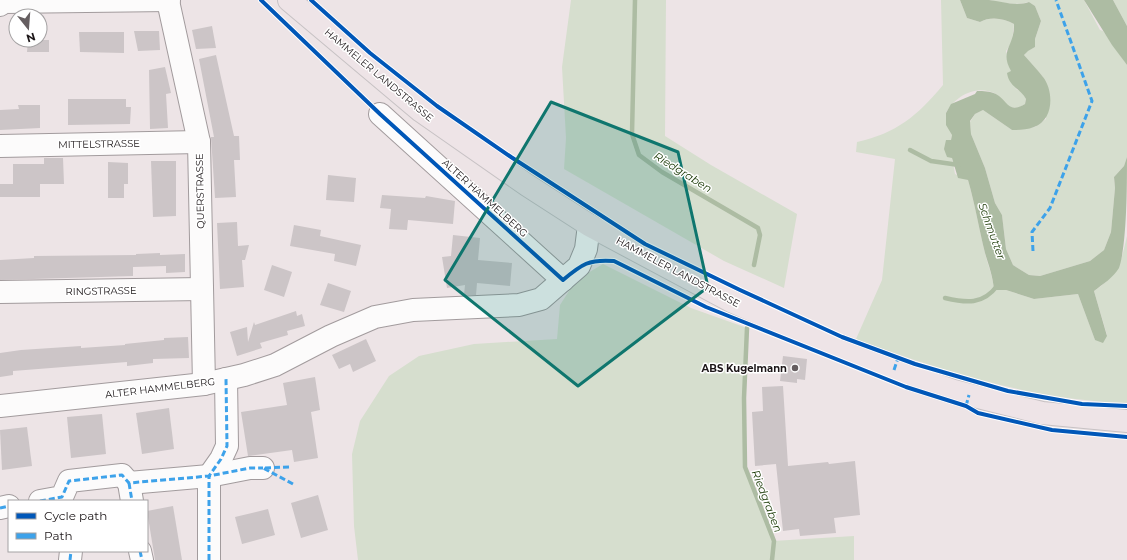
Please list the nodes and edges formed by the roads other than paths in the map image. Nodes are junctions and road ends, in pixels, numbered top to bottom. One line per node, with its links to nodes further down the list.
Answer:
1 (169, 0): 3 (street); 5 (street, QUERSTRASSE)
2 (289, 0): 7 (main road, HAMMELER LANDSTRASSE)
3 (0, 5)
4 (380, 114): 8 (street, ALTER HAMMELBERG)
5 (198, 142): 6 (street, MITTELSTRASSE); 9 (street, QUERSTRASSE)
6 (0, 146)
7 (589, 225): 8 (street, ALTER HAMMELBERG); 14 (main road, HAMMELER LANDSTRASSE)
8 (571, 273): 11 (street, ALTER HAMMELBERG)
9 (202, 290): 10 (street, RINGSTRASSE); 12 (street, QUERSTRASSE)
10 (0, 292)
11 (226, 379): 12 (street, ALTER HAMMELBERG); 16 (street)
12 (204, 384): 13 (street, ALTER HAMMELBERG)
13 (0, 406)
14 (1127, 421)
15 (263, 468): 16 (street)
16 (209, 476): 17 (street); 20 (street)
17 (130, 492): 18 (street)
18 (62, 499): 19 (street)
19 (51, 500)
20 (209, 560)

